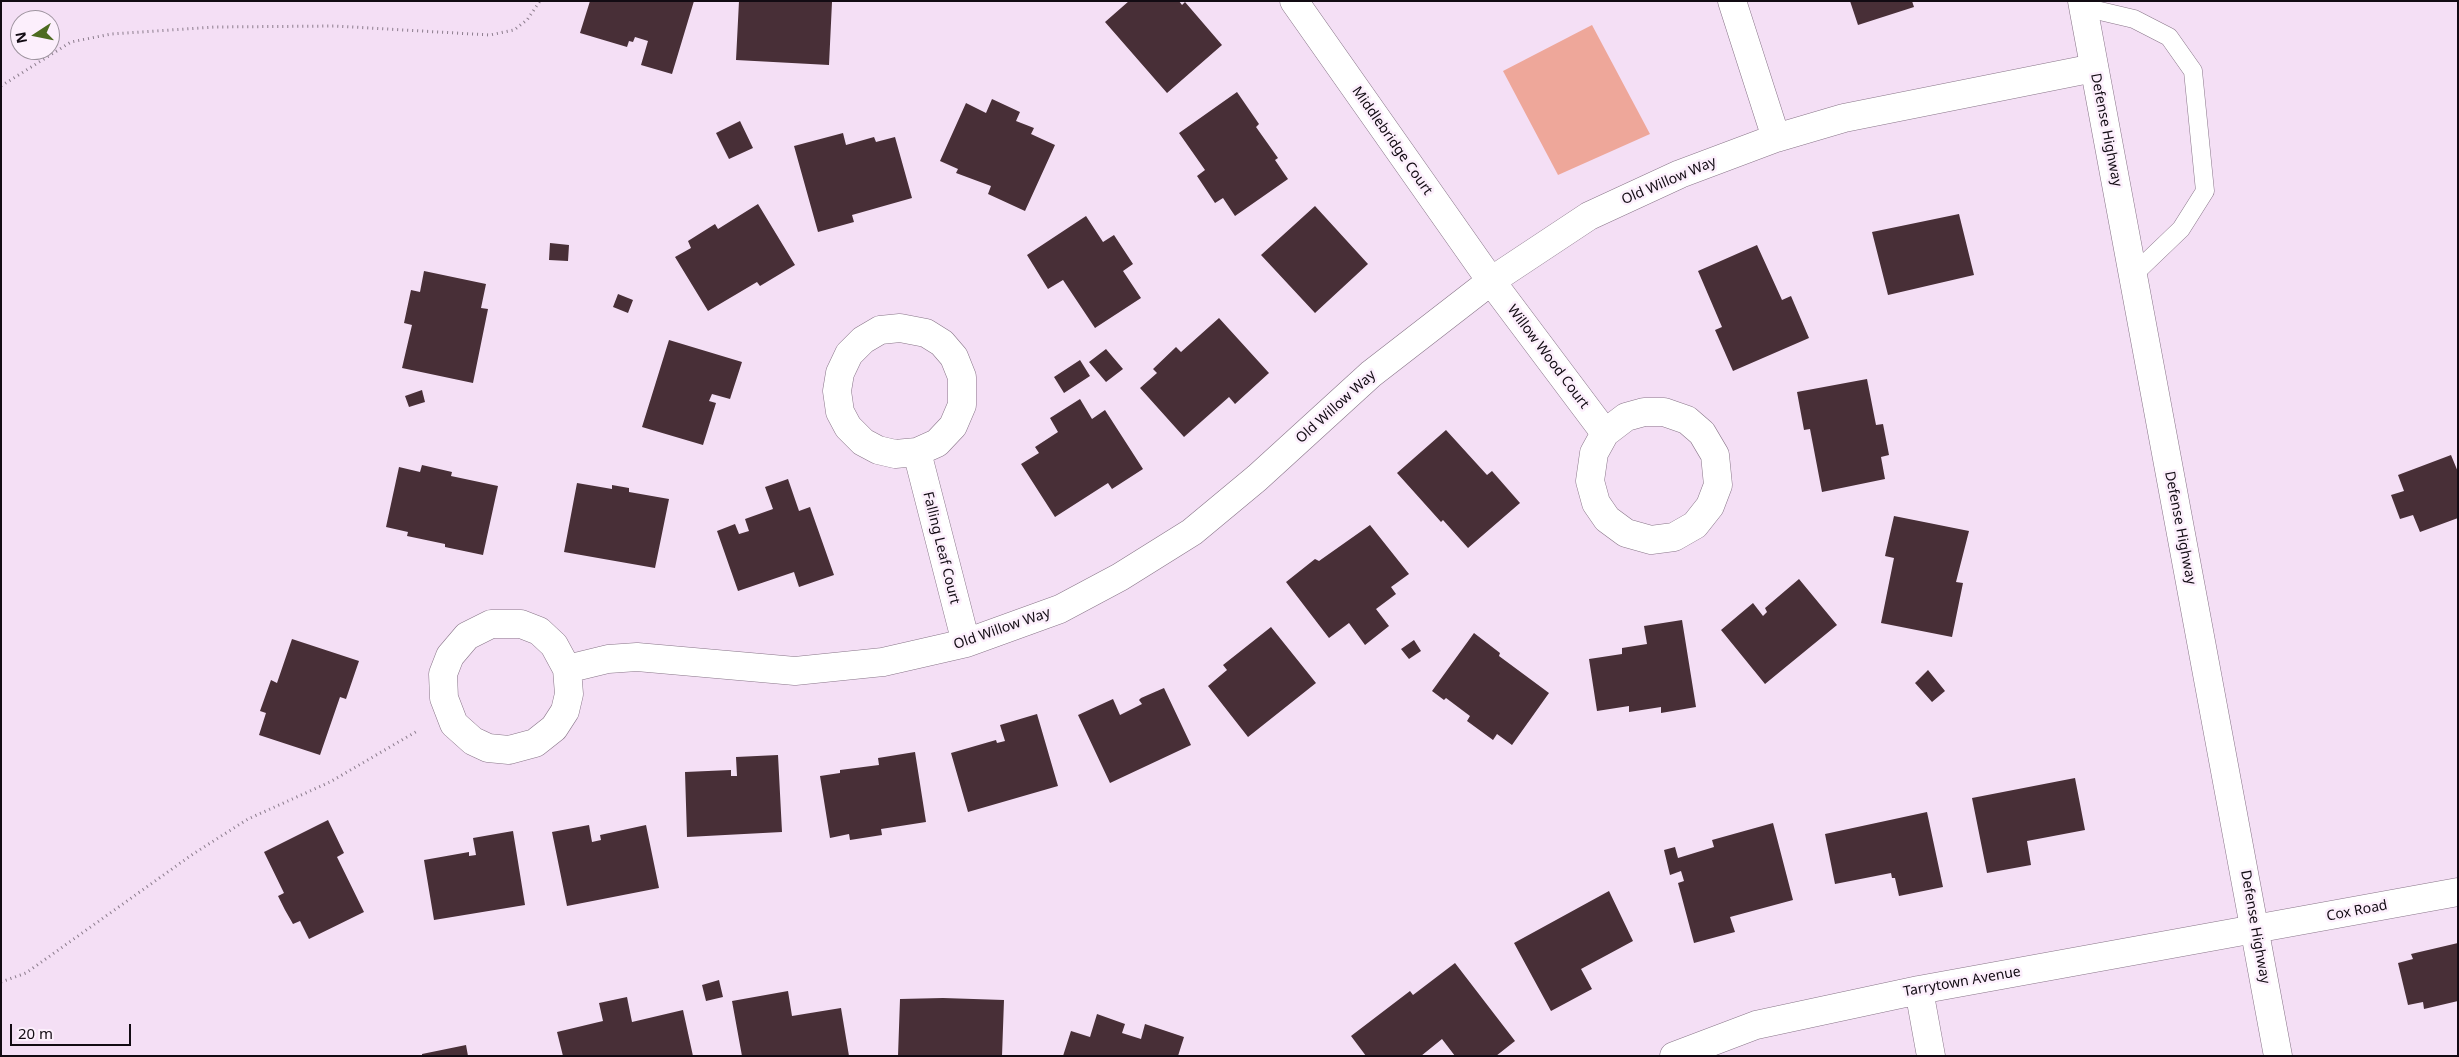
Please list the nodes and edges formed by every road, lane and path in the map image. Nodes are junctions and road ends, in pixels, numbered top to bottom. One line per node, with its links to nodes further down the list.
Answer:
1 (540, 1): 6 (path)
2 (1294, 1): 9 (street, Middlebridge Court)
3 (1732, 1): 7 (street)
4 (2082, 4): 5 (street, Defense Highway); 8 (lane)
5 (2094, 68): 7 (street, Old Willow Way); 8 (street, Defense Highway)
6 (1, 86)
7 (1776, 138): 9 (street, Old Willow Way)
8 (2133, 275): 16 (street, Defense Highway)
9 (1491, 281): 10 (street, Willow Wood Court); 12 (street, Old Willow Way)
10 (1605, 433): 10 (street)
11 (917, 452): 11 (street); 12 (street, Falling Leaf Court)
12 (966, 643): 13 (street, Old Willow Way)
13 (567, 669): 14 (street); 14 (street)
14 (449, 711): 17 (path)
15 (2458, 892): 16 (street, Cox Road)
16 (2255, 930): 18 (street, Tarrytown Avenue); 21 (street, Defense Highway)
17 (1, 982)
18 (1919, 990): 19 (street, Tarrytown Avenue); 20 (street)
19 (1674, 1056)
20 (1931, 1056)
21 (2278, 1056)

